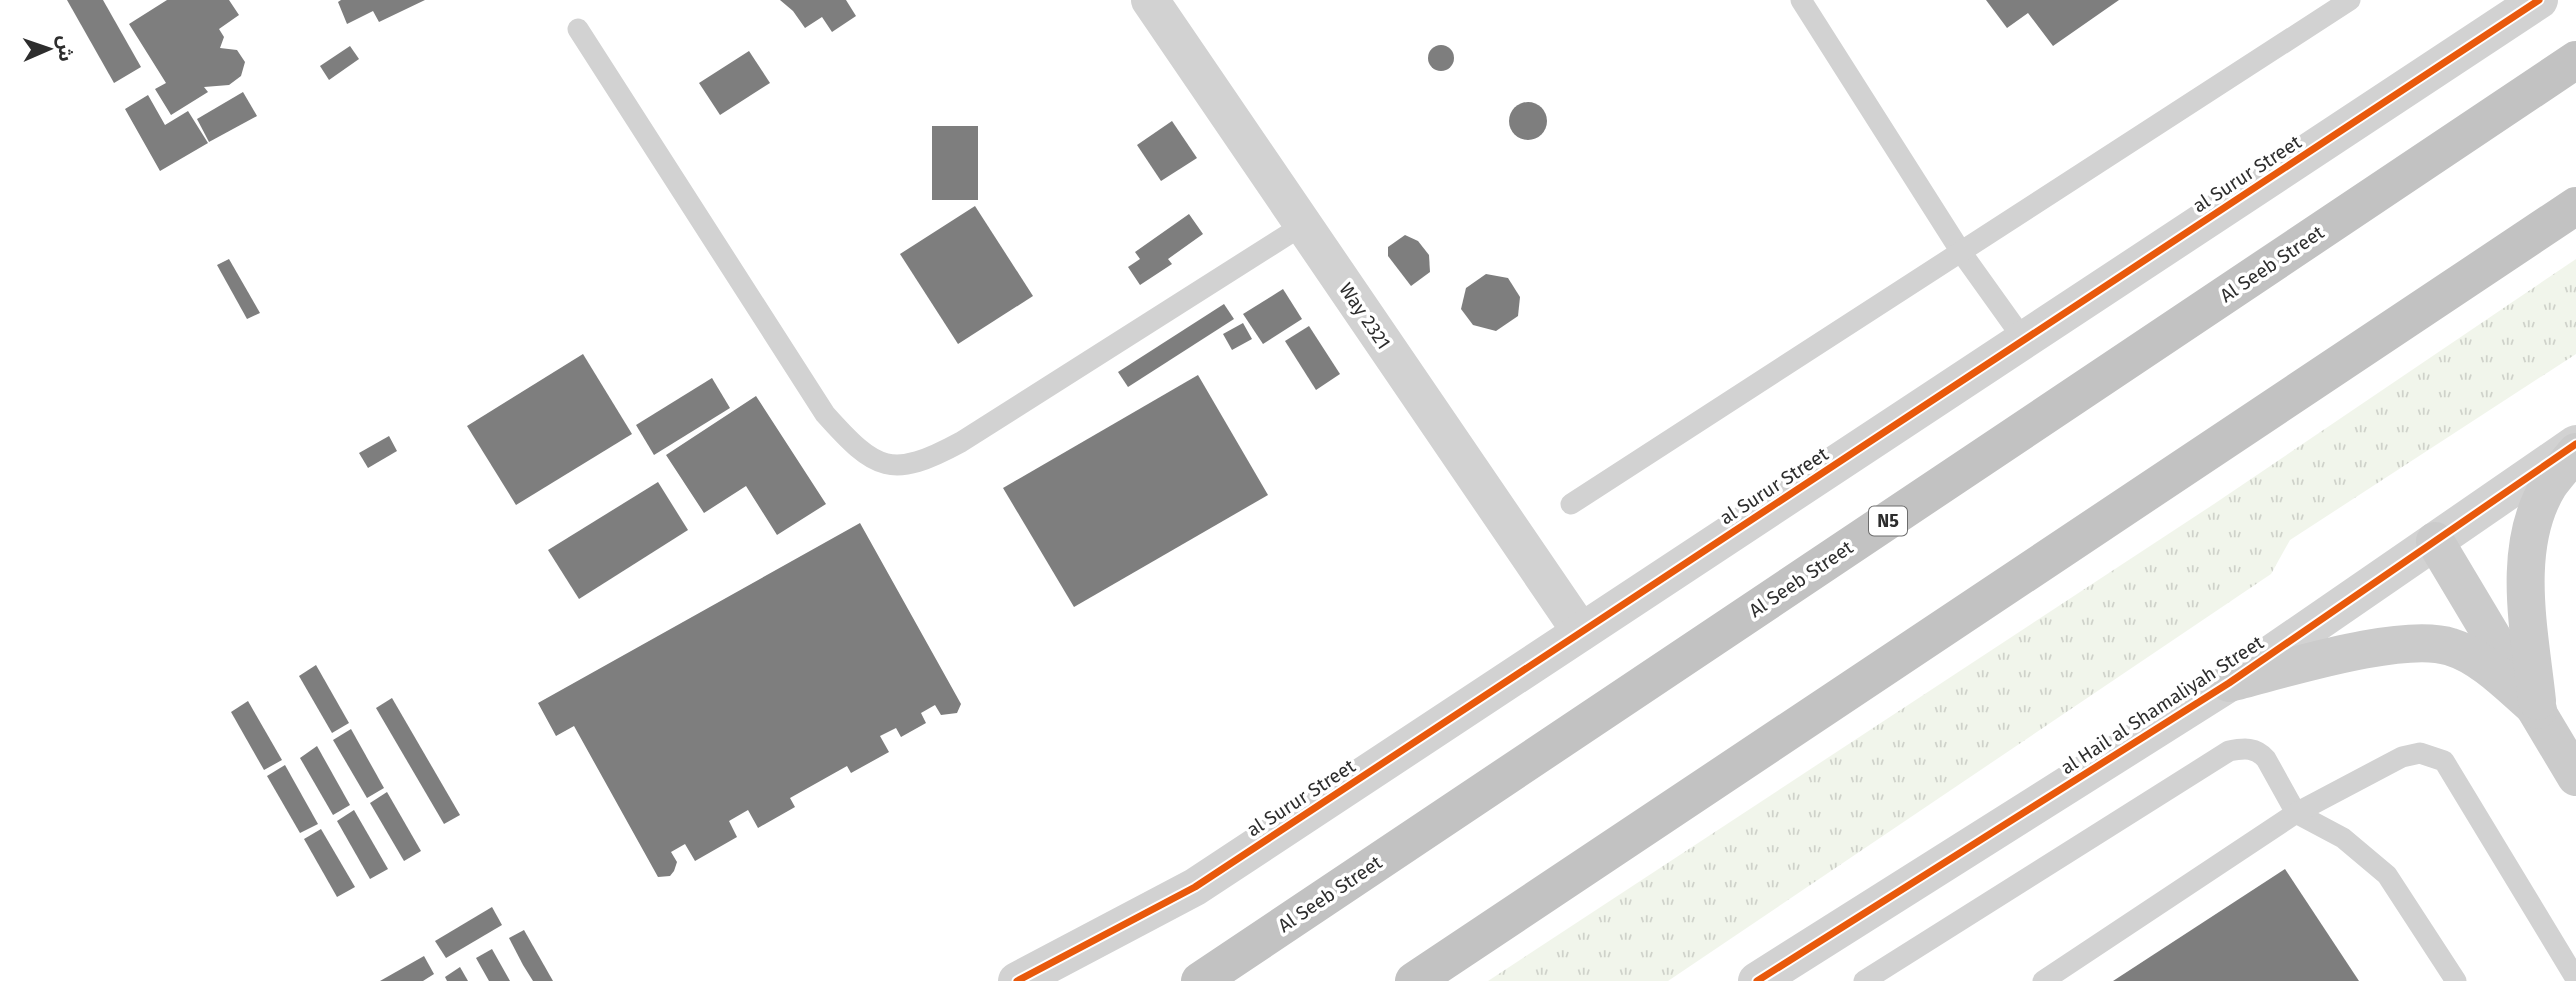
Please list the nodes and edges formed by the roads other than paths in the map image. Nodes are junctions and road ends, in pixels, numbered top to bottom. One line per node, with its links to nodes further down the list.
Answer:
1 (1150, 0): 8 (street, Way 2321)
2 (1801, 0): 9 (lane)
3 (2350, 0): 9 (lane)
4 (2539, 0): 10 (street, al Surur Street)
5 (578, 29): 8 (lane)
6 (2576, 60): 22 (highway, Al Seeb Street / N5)
7 (2576, 206): 23 (highway)
8 (1303, 225): 15 (street, Way 2321)
9 (1961, 252): 10 (lane); 13 (lane)
10 (2024, 340): 15 (street, al Surur Street)
11 (2576, 444): 14 (street, al Hail al Shamaliyah Street)
12 (2576, 452): 17 (main road)
13 (1571, 504)
14 (2435, 541): 16 (street, al Hail al Shamaliyah Street); 17 (main road)
15 (1581, 632): 21 (street, al Surur Street)
16 (2229, 683): 17 (main road); 24 (street, al Hail al Shamaliyah Street)
17 (2538, 710): 18 (main road)
18 (2576, 777)
19 (2296, 813): 20 (lane); 25 (lane); 26 (lane); 27 (lane)
20 (2576, 979)
21 (1017, 981)
22 (1200, 981)
23 (1414, 981)
24 (1756, 981)
25 (1864, 981)
26 (2043, 981)
27 (2456, 981)

